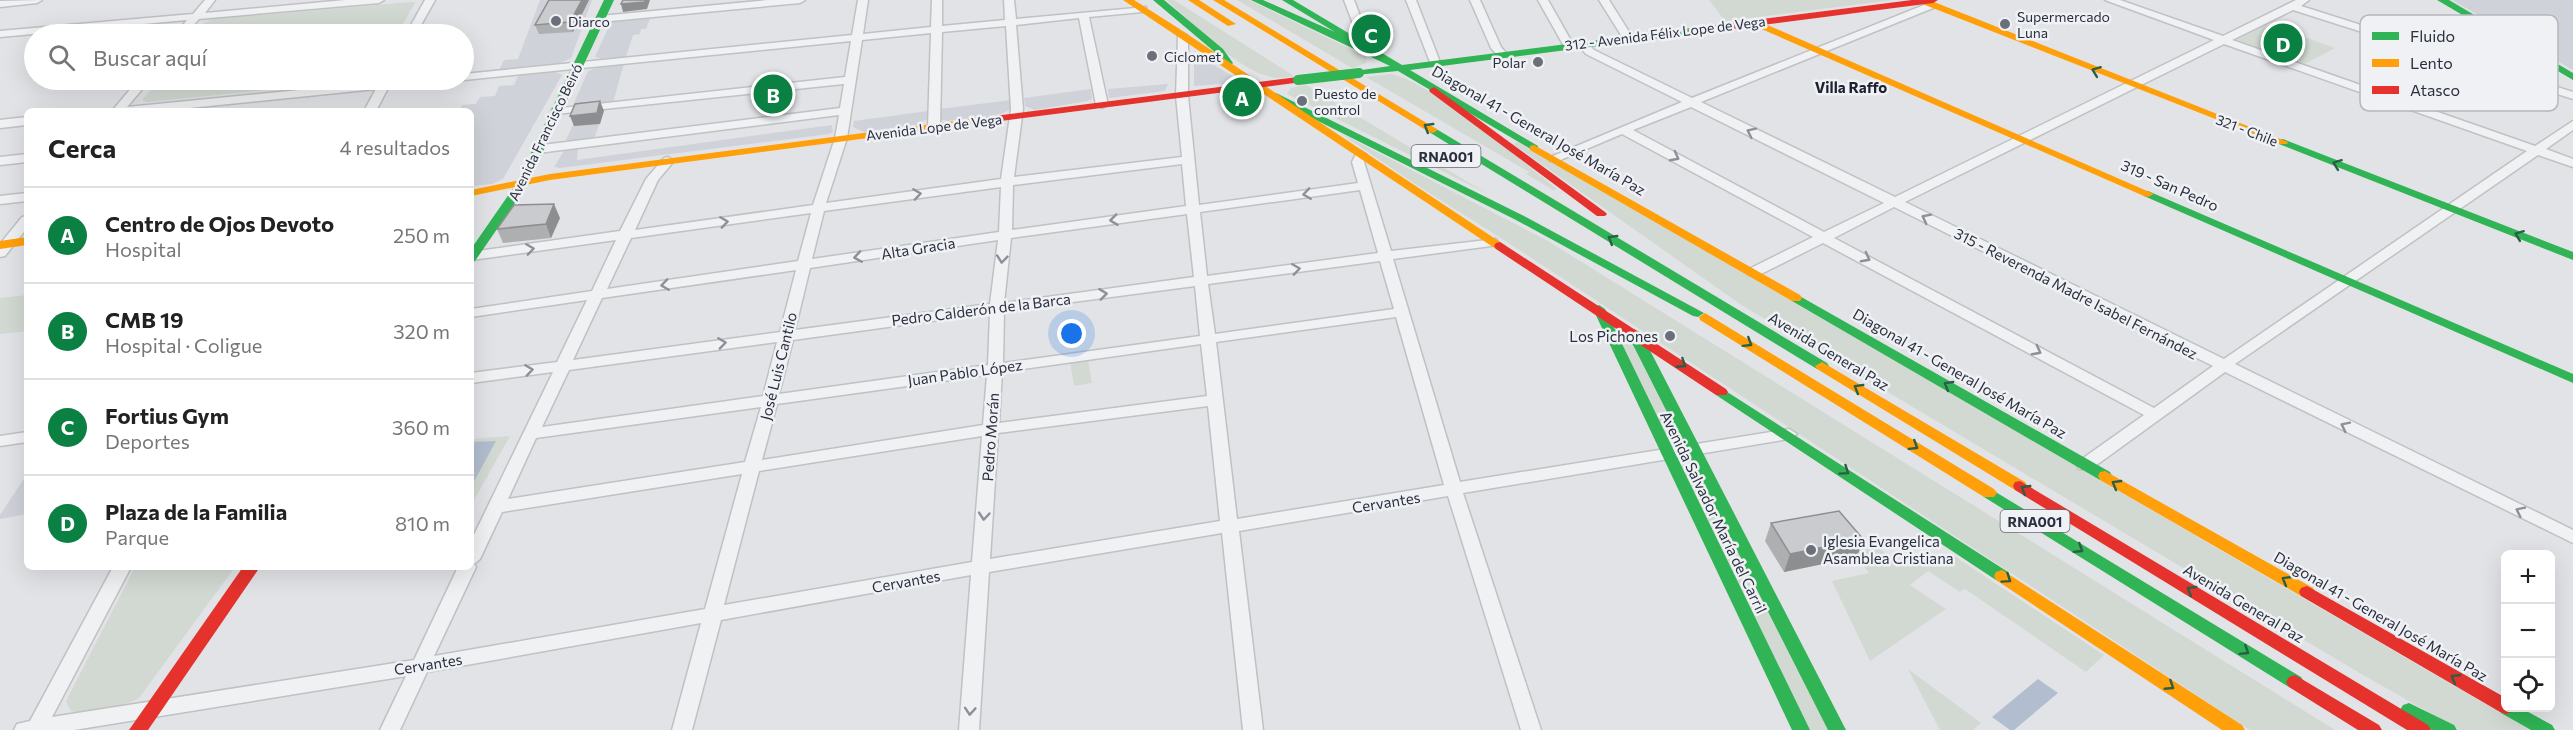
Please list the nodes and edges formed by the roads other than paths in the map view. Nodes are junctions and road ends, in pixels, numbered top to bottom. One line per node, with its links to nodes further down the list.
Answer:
1 (37, 0): 25 (street)
2 (210, 0): 30 (street)
3 (379, 0): 30 (street)
4 (430, 0): 36 (street)
5 (609, 0): 31 (main road, Avenida Francisco Beiró)
6 (800, 0): 31 (street)
7 (863, 0): 41 (street, José Luis Cantilo)
8 (937, 0): 38 (street)
9 (1009, 0): 32 (street, Pedro Morán)
10 (1128, 0): 27 (main road)
11 (1158, 0): 51 (main road)
12 (1193, 0): 60 (main road)
13 (1218, 0): 122 (main road, Avenida General Paz / RNA001, one-way to 13)
14 (1256, 0): 49 (main road)
15 (1287, 0): 45 (main road)
16 (1349, 0): 45 (street)
17 (1411, 0): 50 (street)
18 (1475, 0): 48 (street)
19 (1543, 0): 46 (street, 315 - Reverenda Madre Isabel Fernández)
20 (1604, 0): 43 (street)
21 (2110, 0): 44 (street)
22 (2304, 0): 26 (street)
23 (2442, 0): 29 (main road)
24 (1928, 2): 33 (main road, 312 - Avenida Félix Lope de Vega); 47 (street); 59 (main road, 321 - Chile, one-way to 24)
25 (0, 4)
26 (2292, 6): 37 (street); 44 (street)
27 (1142, 9): 28 (street); 42 (main road)
28 (1083, 14): 32 (street); 71 (street)
29 (2468, 15)
30 (197, 16): 34 (street); 35 (street)
31 (600, 19): 52 (main road, Avenida Francisco Beiró)
32 (1009, 21): 38 (street); 78 (street, Pedro Morán)
33 (1753, 22): 43 (main road, 312 - Avenida Félix Lope de Vega); 47 (main road, 319 - San Pedro)
34 (109, 24)
35 (190, 24)
36 (417, 24)
37 (2360, 27)
38 (936, 29): 41 (street); 82 (street)
39 (24, 32): 40 (street)
40 (0, 34)
41 (858, 36): 52 (street); 57 (street, José Luis Cantilo)
42 (1184, 36): 51 (main road); 67 (street)
43 (1625, 39): 46 (main road, 312 - Avenida Félix Lope de Vega)
44 (2224, 40): 59 (street); 61 (street)
45 (1358, 43): 49 (main road)
46 (1575, 45): 48 (main road, 312 - Avenida Félix Lope de Vega); 70 (street, 315 - Reverenda Madre Isabel Fernández)
47 (1817, 50): 70 (street); 85 (main road, 319 - San Pedro)
48 (1502, 54): 50 (main road, 312 - Avenida Félix Lope de Vega)
49 (1378, 56): 53 (main road, Diagonal 41 - General José María Paz)
50 (1435, 62): 53 (main road, 312 - Avenida Félix Lope de Vega)
51 (1228, 63): 58 (main road)
52 (578, 65): 55 (street); 75 (main road, Avenida Francisco Beiró)
53 (1398, 68): 58 (main road, Avenida Lope de Vega, bridge); 65 (main road, Diagonal 41 - General José María Paz)
54 (2558, 68): 56 (main road)
55 (474, 75)
56 (2573, 77)
57 (852, 80): 75 (street); 76 (street, José Luis Cantilo)
58 (1262, 85): 67 (main road, Avenida Lope de Vega); 68 (main road)
59 (2132, 85): 85 (street); 103 (main road, 321 - Chile, one-way to 59)
60 (1335, 88)
61 (2360, 88)
62 (136, 90): 72 (street)
63 (314, 90): 73 (street)
64 (382, 90): 74 (street)
65 (1434, 90): 90 (main road, Diagonal 41 - General José María Paz); 122 (main road)
66 (2558, 91): 69 (street)
67 (1182, 96): 71 (main road, Avenida Lope de Vega); 91 (street)
68 (1276, 96): 88 (main road); 127 (main road)
69 (2573, 96)
70 (1692, 102): 83 (street); 101 (street, 315 - Reverenda Madre Isabel Fernández, one-way to 70)
71 (1102, 105): 78 (main road, Avenida Lope de Vega)
72 (121, 108)
73 (152, 108)
74 (372, 108)
75 (556, 111): 86 (main road, Avenida Francisco Beiró)
76 (847, 111): 84 (street, José Luis Cantilo); 86 (street)
77 (2424, 111): 87 (street)
78 (1016, 117): 82 (main road, Avenida Lope de Vega); 95 (street, Pedro Morán)
79 (24, 121): 80 (street)
80 (0, 124)
81 (2573, 125): 87 (street)
82 (934, 127): 84 (main road, Avenida Lope de Vega)
83 (1623, 130): 90 (street); 109 (street, one-way to 109)
84 (841, 138): 93 (main road, Avenida Lope de Vega); 104 (street, José Luis Cantilo)
85 (2022, 139): 101 (street); 120 (main road, 319 - San Pedro)
86 (538, 149): 96 (main road, Avenida Francisco Beiró)
87 (2534, 150): 94 (street); 103 (street)
88 (1361, 155): 97 (street); 110 (main road)
89 (24, 158): 92 (street)
90 (1554, 158): 118 (main road, Diagonal 41 - General José María Paz)
91 (1188, 160): 95 (street); 105 (street)
92 (0, 161)
93 (668, 161): 96 (main road, Avenida Lope de Vega); 108 (street)
94 (2573, 163)
95 (1007, 182): 104 (street, one-way to 95); 107 (street, Pedro Morán)
96 (522, 184): 98 (main road, Avenida Lope de Vega); 113 (main road, Avenida Francisco Beiró)
97 (1365, 186): 105 (street, Alta Gracia, one-way to 105); 114 (street)
98 (474, 192)
99 (24, 197): 100 (street)
100 (0, 200)
101 (1894, 202): 109 (street); 132 (street, 315 - Reverenda Madre Isabel Fernández, one-way to 101)
102 (1522, 203): 127 (main road, RNA001)
103 (2451, 208): 115 (main road, 321 - Chile, one-way to 103); 120 (street)
104 (818, 209): 108 (street, one-way to 104); 117 (street, José Luis Cantilo)
105 (1193, 210): 107 (street, Alta Gracia, one-way to 107); 119 (street)
106 (24, 223): 112 (street)
107 (1005, 235): 117 (street, Alta Gracia, one-way to 117); 123 (street, Pedro Morán, one-way to 123)
108 (624, 236): 116 (street, one-way to 108); 121 (street)
109 (1826, 237): 118 (street); 138 (street, one-way to 138)
110 (1491, 242): 114 (street, Pedro Calderón de la Barca); 124 (main road)
111 (24, 243): 112 (main road)
112 (3, 247)
113 (474, 254)
114 (1384, 256): 119 (street, Pedro Calderón de la Barca, one-way to 114); 125 (street)
115 (2573, 256)
116 (474, 257)
117 (803, 266): 121 (street, Alta Gracia, one-way to 121); 129 (street, José Luis Cantilo)
118 (1754, 272): 146 (main road, Diagonal 41 - General José María Paz, one-way to 118)
119 (1203, 281): 123 (street, Pedro Calderón de la Barca, one-way to 119); 130 (street)
120 (2347, 281): 132 (street); 135 (main road, 319 - San Pedro)
121 (595, 295): 126 (street, Alta Gracia); 131 (street)
122 (1716, 302): 158 (main road, Avenida General Paz / RNA001, one-way to 122)
123 (997, 306): 129 (street, Pedro Calderón de la Barca); 133 (street, Pedro Morán)
124 (1598, 309): 128 (main road); 145 (main road, Avenida Salvador María del Carril)
125 (1400, 312): 130 (street, Juan Pablo López); 148 (street)
126 (474, 313)
127 (1698, 313): 173 (main road, RNA001, one-way to 173)
128 (1633, 332): 141 (main road, one-way to 141); 144 (main road, Avenida Salvador María del Carril)
129 (787, 334): 131 (street, Pedro Calderón de la Barca, one-way to 129); 137 (street, José Luis Cantilo)
130 (1208, 338): 133 (street, Juan Pablo López); 136 (street)
131 (562, 366): 134 (street, Pedro Calderón de la Barca, one-way to 131); 140 (street)
132 (2223, 366): 138 (street); 151 (street, 315 - Reverenda Madre Isabel Fernández, one-way to 132)
133 (995, 367): 137 (street, Juan Pablo López); 139 (street, Pedro Morán)
134 (474, 378)
135 (2573, 379)
136 (1214, 400): 139 (street); 150 (street)
137 (770, 401): 140 (street, Juan Pablo López); 147 (street, José Luis Cantilo)
138 (2155, 415): 146 (street)
139 (991, 429): 147 (street); 153 (street, Pedro Morán, one-way to 153)
140 (531, 434): 149 (street)
141 (1789, 434): 144 (street, Cervantes); 172 (main road, one-way to 172)
142 (24, 437): 143 (street)
143 (0, 441)
144 (1694, 450): 145 (street, Cervantes); 171 (main road, Avenida Salvador María del Carril)
145 (1668, 454): 148 (street, Cervantes); 170 (main road, Avenida Salvador María del Carril)
146 (2085, 465): 160 (main road, Diagonal 41 - General José María Paz, one-way to 146)
147 (752, 468): 149 (street); 157 (street, José Luis Cantilo)
148 (1454, 490): 150 (street, Cervantes); 169 (street)
149 (496, 507): 152 (street)
150 (1231, 527): 153 (street, Cervantes); 168 (street)
151 (2573, 537)
152 (474, 553)
153 (980, 567): 157 (street, Cervantes); 167 (street, Pedro Morán, one-way to 167)
154 (120, 570): 163 (street)
155 (250, 570): 161 (main road)
156 (466, 570): 159 (street)
157 (713, 616): 159 (street, Cervantes); 166 (street, José Luis Cantilo)
158 (2259, 631): 174 (main road, Avenida General Paz / RNA001); 175 (main road)
159 (421, 666): 161 (street, Cervantes); 165 (street)
160 (2501, 704)
161 (152, 709): 163 (street, Cervantes); 164 (main road)
162 (2515, 712): 176 (main road, Diagonal 41 - General José María Paz)
163 (32, 729)
164 (138, 730)
165 (390, 730)
166 (682, 730)
167 (969, 730)
168 (1253, 730)
169 (1531, 730)
170 (1801, 730)
171 (1837, 730)
172 (2236, 730)
173 (2373, 730)
174 (2422, 730)
175 (2448, 730)
176 (2546, 730)

